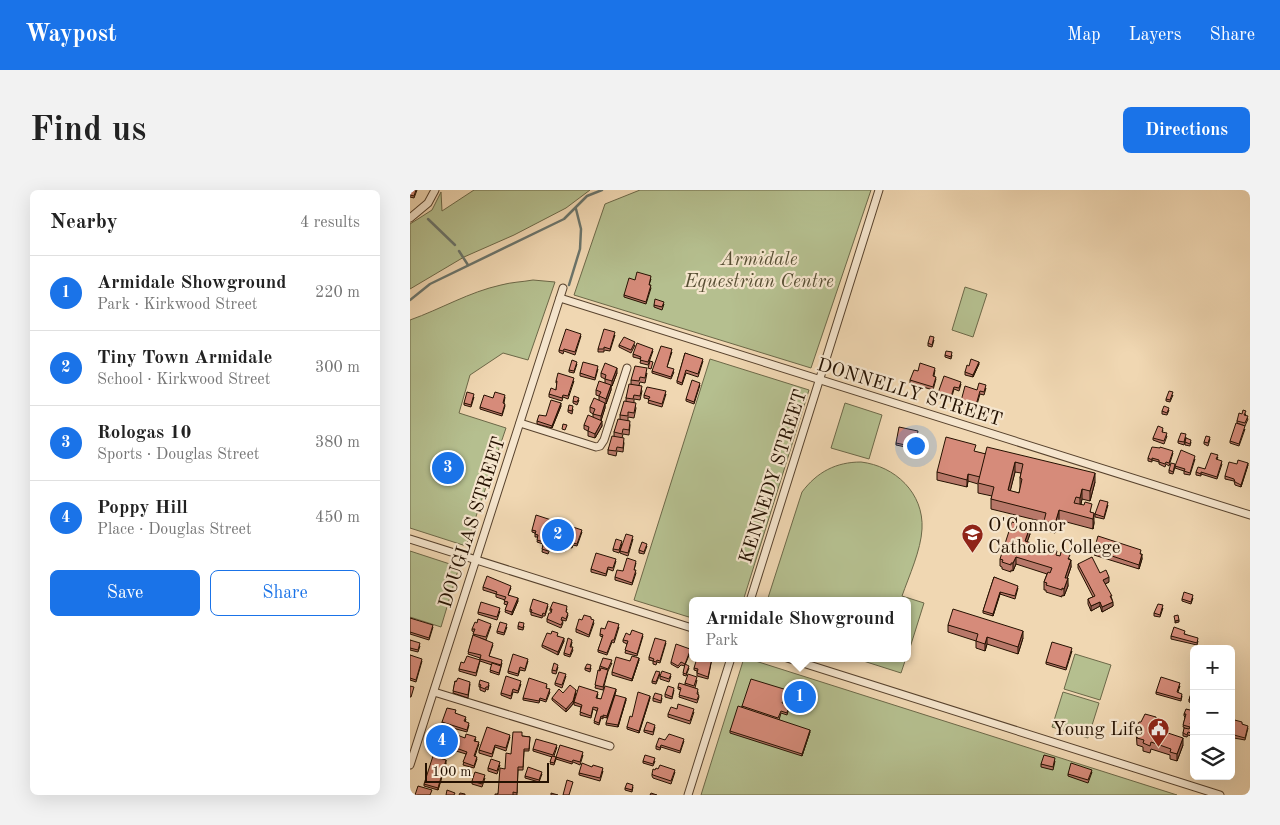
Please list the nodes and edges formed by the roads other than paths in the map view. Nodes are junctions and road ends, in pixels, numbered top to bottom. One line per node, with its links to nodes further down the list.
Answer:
1 (435, 190): 3 (street)
2 (879, 190): 7 (street, KENNEDY STREET)
3 (410, 218)
4 (563, 288): 5 (street, DOUGLAS STREET)
5 (560, 298): 7 (street, DONNELLY STREET); 8 (street, DOUGLAS STREET)
6 (627, 368): 8 (street)
7 (820, 379): 9 (street, DONNELLY STREET); 12 (street, KENNEDY STREET)
8 (520, 423): 11 (street, DOUGLAS STREET)
9 (1250, 514)
10 (410, 539): 11 (street)
11 (475, 560): 13 (street); 16 (street, DOUGLAS STREET)
12 (751, 597)
13 (689, 627)
14 (730, 662): 19 (street)
15 (800, 662): 20 (street)
16 (434, 692): 17 (street); 18 (street, DOUGLAS STREET)
17 (610, 746)
18 (410, 765)
19 (688, 795)
20 (1220, 795)

